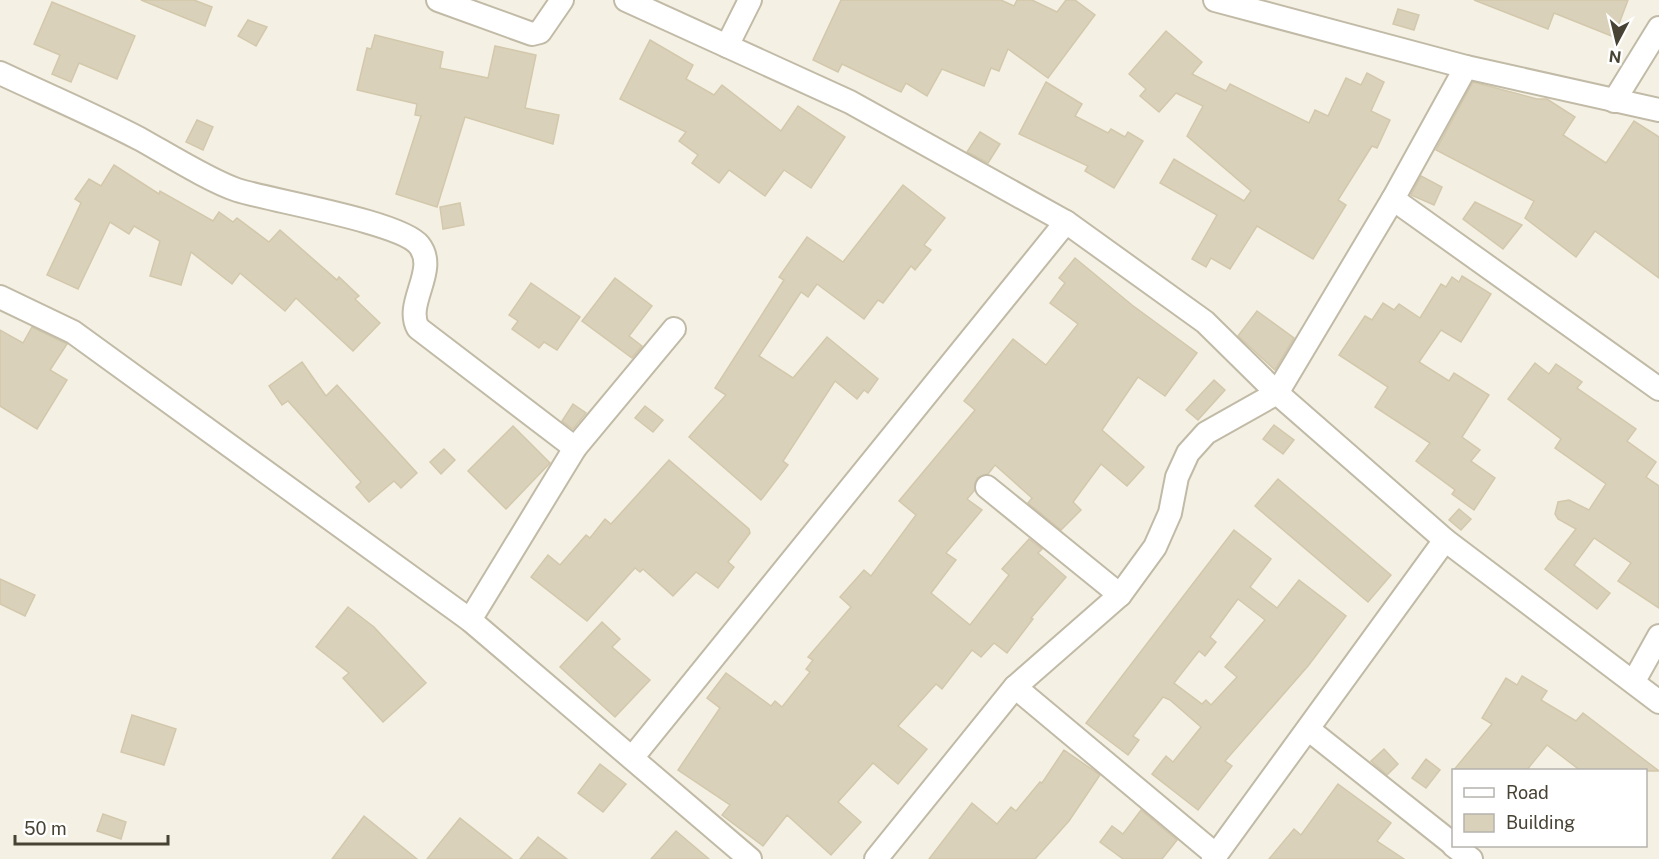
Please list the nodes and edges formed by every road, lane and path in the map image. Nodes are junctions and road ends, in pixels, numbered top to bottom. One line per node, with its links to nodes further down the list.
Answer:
1 (438, 0): 2 (street)
2 (562, 0)
3 (626, 0): 8 (street)
4 (750, 0): 8 (street)
5 (1215, 0): 6 (street)
6 (1281, 8): 9 (street)
7 (1659, 28): 11 (street)
8 (727, 46): 14 (street)
9 (1466, 67): 11 (street); 13 (street)
10 (0, 73): 19 (street)
11 (1614, 101): 12 (street)
12 (1659, 110)
13 (1393, 199): 17 (street); 18 (street)
14 (1066, 222): 18 (street); 29 (street)
15 (0, 297): 23 (street)
16 (674, 329): 19 (street)
17 (1659, 389)
18 (1277, 393): 21 (street); 22 (street)
19 (575, 448): 23 (street)
20 (987, 487): 22 (street)
21 (1445, 540): 25 (street); 28 (street)
22 (1120, 595): 26 (street)
23 (470, 620): 29 (street)
24 (1659, 636): 25 (street)
25 (1634, 681): 27 (street)
26 (1015, 687): 32 (street); 34 (street)
27 (1659, 702)
28 (1308, 729): 30 (street); 32 (street)
29 (632, 759): 33 (street)
30 (1452, 843)
31 (1456, 847): 35 (street)
32 (1214, 857)
33 (750, 859)
34 (876, 859)
35 (1471, 859)

